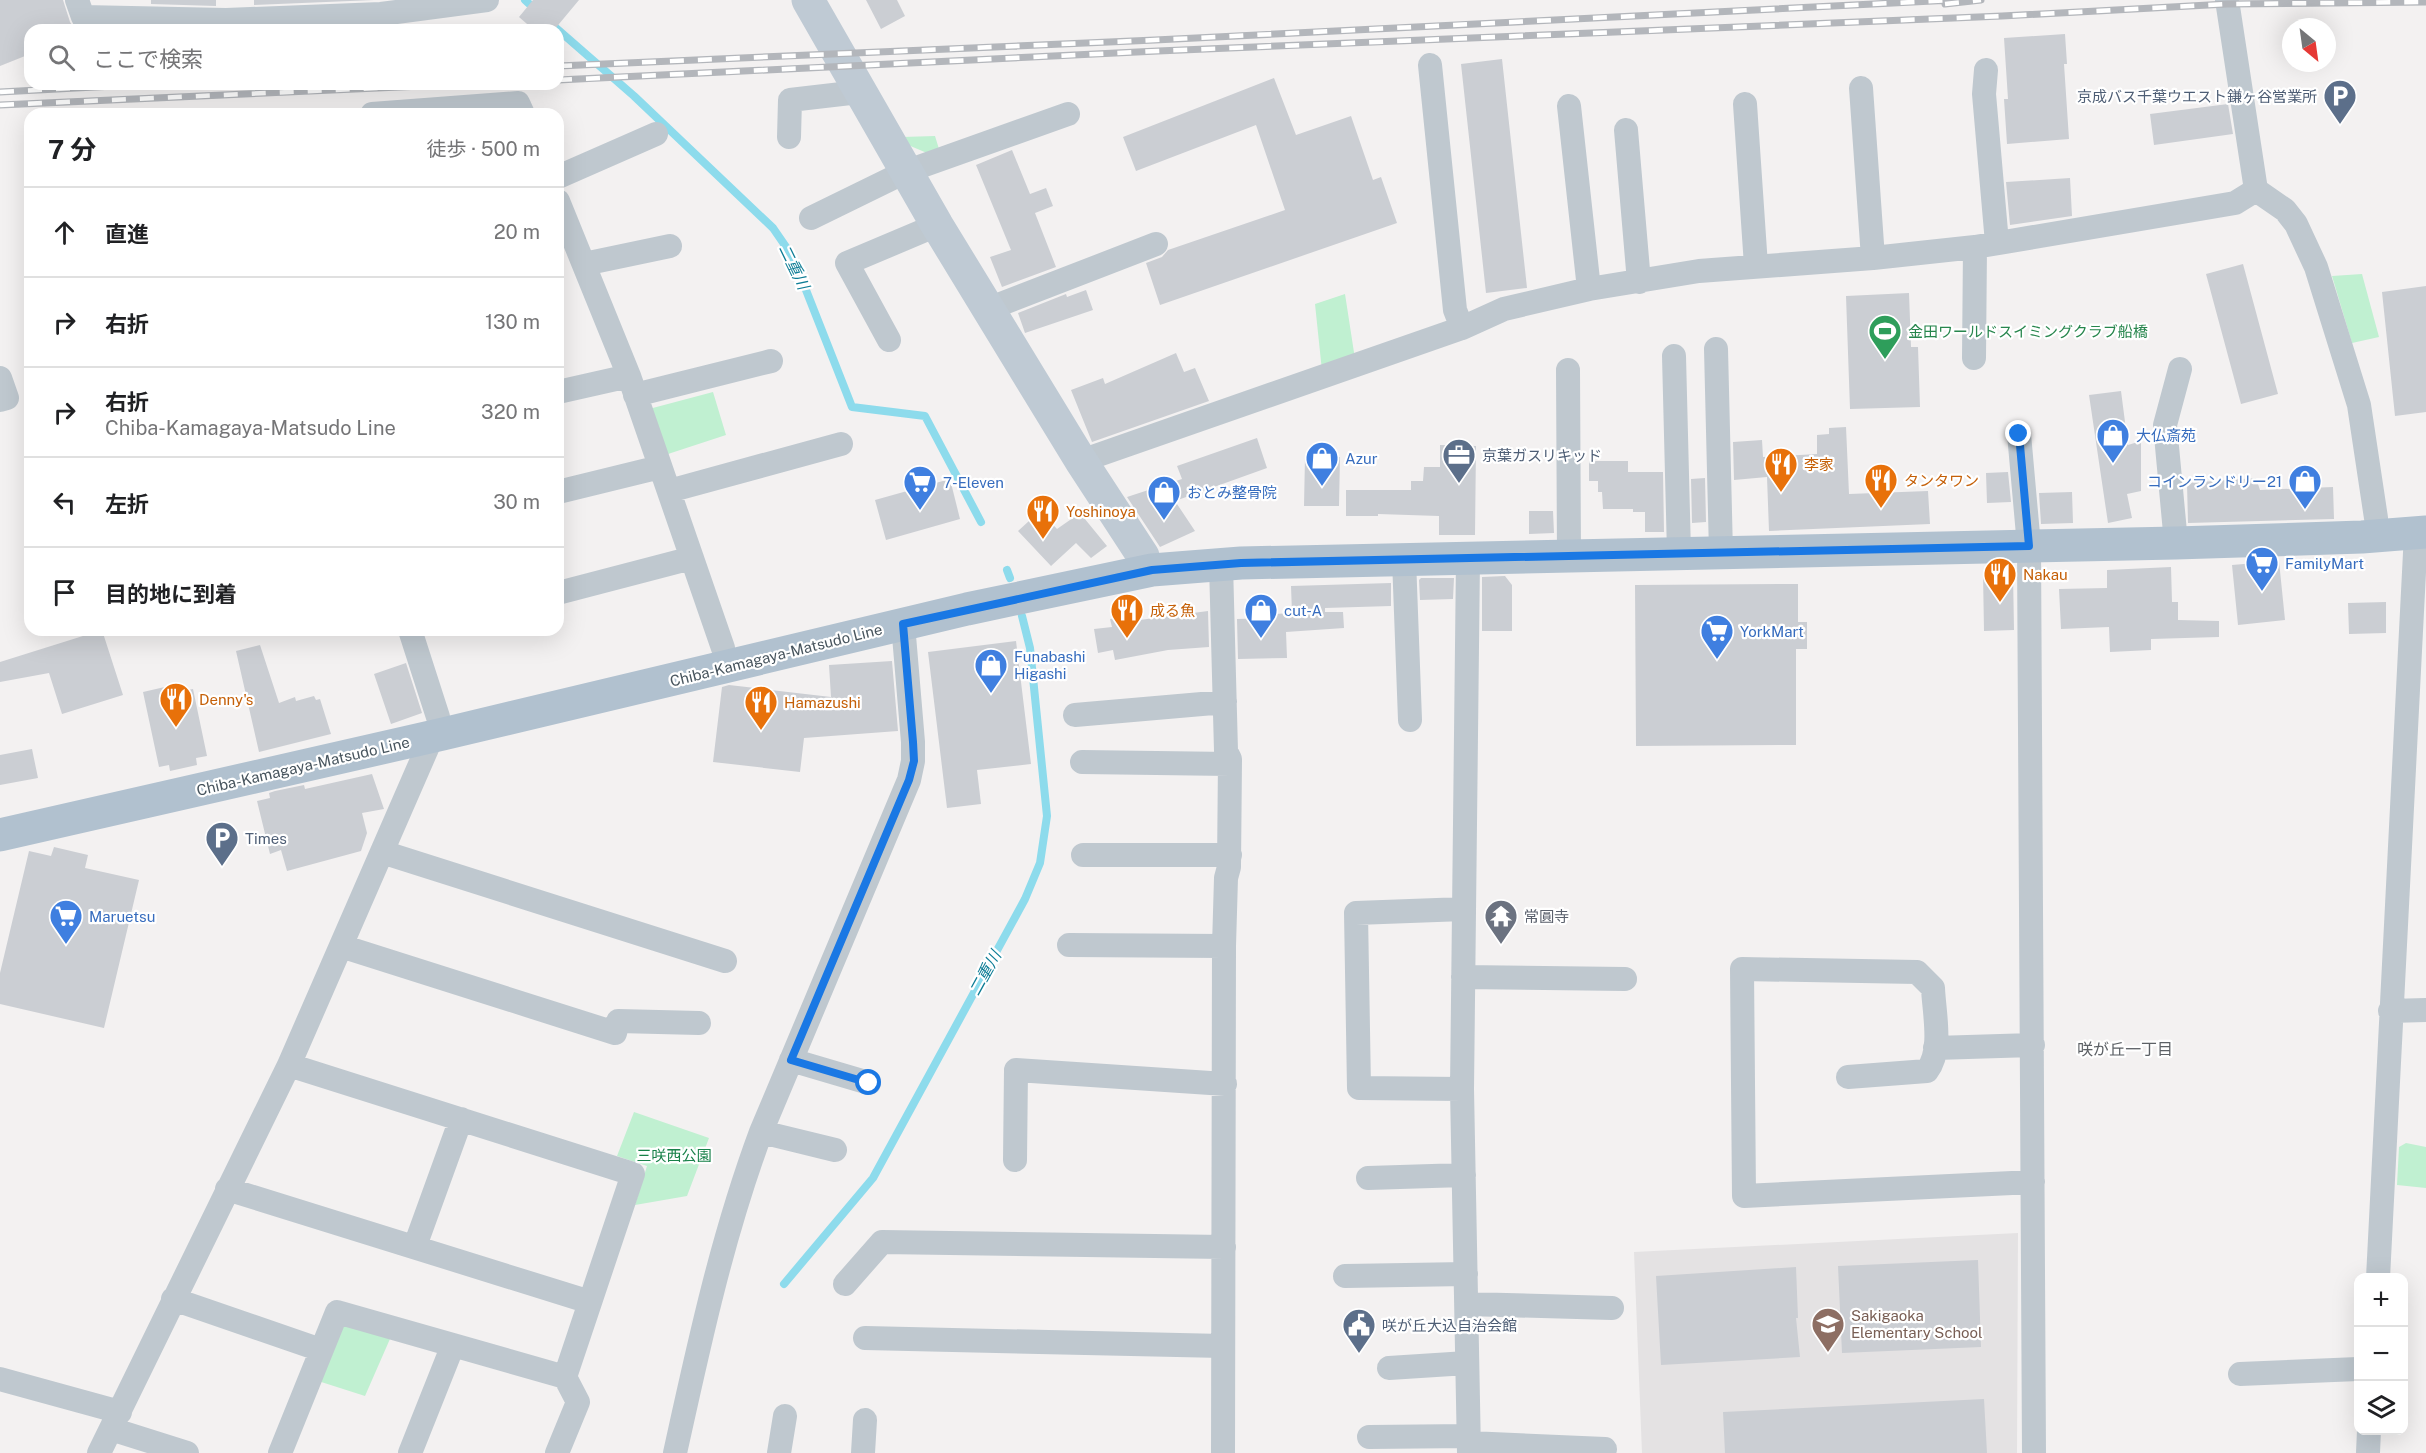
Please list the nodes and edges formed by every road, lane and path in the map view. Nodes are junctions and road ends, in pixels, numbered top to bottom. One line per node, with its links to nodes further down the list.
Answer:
1 (77, 0): 5 (street)
2 (487, 0): 5 (street)
3 (808, 0): 9 (street)
4 (2227, 0): 20 (street)
5 (226, 10)
6 (1430, 65): 33 (street)
7 (1986, 70): 25 (street)
8 (1860, 88): 27 (street)
9 (859, 93): 17 (street); 18 (street)
10 (1745, 104): 29 (street)
11 (1569, 106): 31 (street)
12 (468, 108): 13 (street)
13 (520, 108)
14 (1068, 114): 18 (street)
15 (1626, 130): 30 (street)
16 (656, 134): 19 (street)
17 (789, 137)
18 (905, 172): 22 (street); 23 (street)
19 (564, 174)
20 (2256, 190): 25 (street); 51 (street)
21 (564, 216): 28 (street)
22 (811, 218)
23 (937, 225): 32 (street); 34 (street)
24 (1156, 244): 32 (street)
25 (1986, 245): 27 (street); 37 (street)
26 (670, 246): 28 (street)
27 (1873, 258): 29 (street)
28 (584, 264): 42 (street)
29 (1756, 266): 30 (street)
30 (1639, 282): 31 (street)
31 (1589, 289): 33 (street)
32 (988, 309): 47 (street)
33 (1462, 328): 47 (street)
34 (889, 340)
35 (1716, 349): 56 (street)
36 (1674, 356): 55 (street)
37 (1974, 358)
38 (771, 361): 42 (street)
39 (2180, 369): 53 (street)
40 (1568, 370): 58 (street)
41 (0, 378): 44 (street)
42 (632, 385): 43 (street); 48 (street)
43 (564, 391)
44 (0, 400)
45 (2019, 434): 54 (street)
46 (842, 444): 50 (street)
47 (1081, 461): 57 (street)
48 (660, 467): 49 (street); 50 (street)
49 (564, 491)
50 (669, 491): 59 (street)
51 (2376, 518)
52 (2421, 533): 53 (main road, Chiba-Kamagaya-Matsudo Line); 67 (street)
53 (2176, 543): 54 (main road, Chiba-Kamagaya-Matsudo Line)
54 (2029, 546): 56 (main road, Chiba-Kamagaya-Matsudo Line); 89 (street)
55 (1679, 553): 56 (main road, Chiba-Kamagaya-Matsudo Line); 58 (main road, Chiba-Kamagaya-Matsudo Line)
56 (1721, 553)
57 (1143, 556)
58 (1569, 556): 60 (main road, Chiba-Kamagaya-Matsudo Line)
59 (693, 558): 63 (street); 66 (street)
60 (1468, 558): 61 (main road, Chiba-Kamagaya-Matsudo Line); 79 (street)
61 (1404, 559): 62 (main road, Chiba-Kamagaya-Matsudo Line); 70 (street)
62 (1221, 564): 64 (main road, Chiba-Kamagaya-Matsudo Line); 68 (street)
63 (564, 591)
64 (903, 624): 71 (main road, Chiba-Kamagaya-Matsudo Line); 91 (street)
65 (413, 636): 71 (street)
66 (723, 648)
67 (2416, 690): 72 (street)
68 (1225, 702): 69 (street); 74 (street)
69 (1075, 715)
70 (1410, 720)
71 (435, 727): 75 (main road, Chiba-Kamagaya-Matsudo Line); 76 (street)
72 (2415, 758): 87 (street)
73 (1082, 762): 74 (street)
74 (1230, 764): 78 (street)
75 (0, 835)
76 (382, 852): 81 (street); 83 (street)
77 (1083, 855): 78 (street)
78 (1230, 855): 82 (street)
79 (1464, 909): 84 (street); 96 (street)
80 (1069, 945): 82 (street)
81 (341, 946): 88 (street); 92 (street)
82 (1224, 946): 95 (street)
83 (725, 961)
84 (1463, 977): 85 (street); 96 (street)
85 (1625, 979)
86 (2426, 1010): 87 (street)
87 (2391, 1011): 107 (street)
88 (699, 1023)
89 (2033, 1045): 90 (street); 103 (street)
90 (1935, 1048): 93 (street); 103 (street)
91 (791, 1060): 94 (street); 98 (street)
92 (289, 1065): 97 (street); 104 (street)
93 (1848, 1077)
94 (869, 1083)
95 (1225, 1084): 100 (street); 106 (street)
96 (1462, 1089): 101 (street)
97 (461, 1119): 105 (street); 112 (street)
98 (761, 1132): 99 (street); 137 (street)
99 (835, 1150)
100 (1015, 1160)
101 (1464, 1175): 102 (street); 108 (street)
102 (1368, 1178)
103 (2033, 1182): 141 (street)
104 (227, 1189): 105 (street); 111 (street)
105 (415, 1246): 112 (street)
106 (1224, 1246): 110 (street); 117 (street)
107 (2378, 1273)
108 (1466, 1274): 109 (street); 113 (street)
109 (1346, 1276)
110 (845, 1284)
111 (173, 1299): 118 (street); 126 (street)
112 (590, 1302): 123 (street)
113 (1467, 1304): 114 (street); 119 (street)
114 (1612, 1308)
115 (865, 1338): 117 (street)
116 (453, 1345): 118 (street); 123 (street); 135 (street)
117 (1223, 1346): 140 (street)
118 (321, 1350): 134 (street)
119 (1467, 1363): 120 (street); 130 (street)
120 (1389, 1368)
121 (2354, 1369): 122 (street)
122 (2240, 1374)
123 (565, 1377): 136 (street)
124 (0, 1379): 126 (street)
125 (785, 1416): 138 (street)
126 (115, 1420): 132 (street); 133 (street)
127 (865, 1420): 139 (street)
128 (2369, 1435): 142 (street)
129 (1369, 1437): 130 (street)
130 (1469, 1444): 131 (street)
131 (1605, 1449)
132 (99, 1453)
133 (187, 1453)
134 (280, 1453)
135 (410, 1453)
136 (557, 1453)
137 (675, 1453)
138 (779, 1453)
139 (863, 1453)
140 (1223, 1453)
141 (2034, 1453)
142 (2368, 1453)

